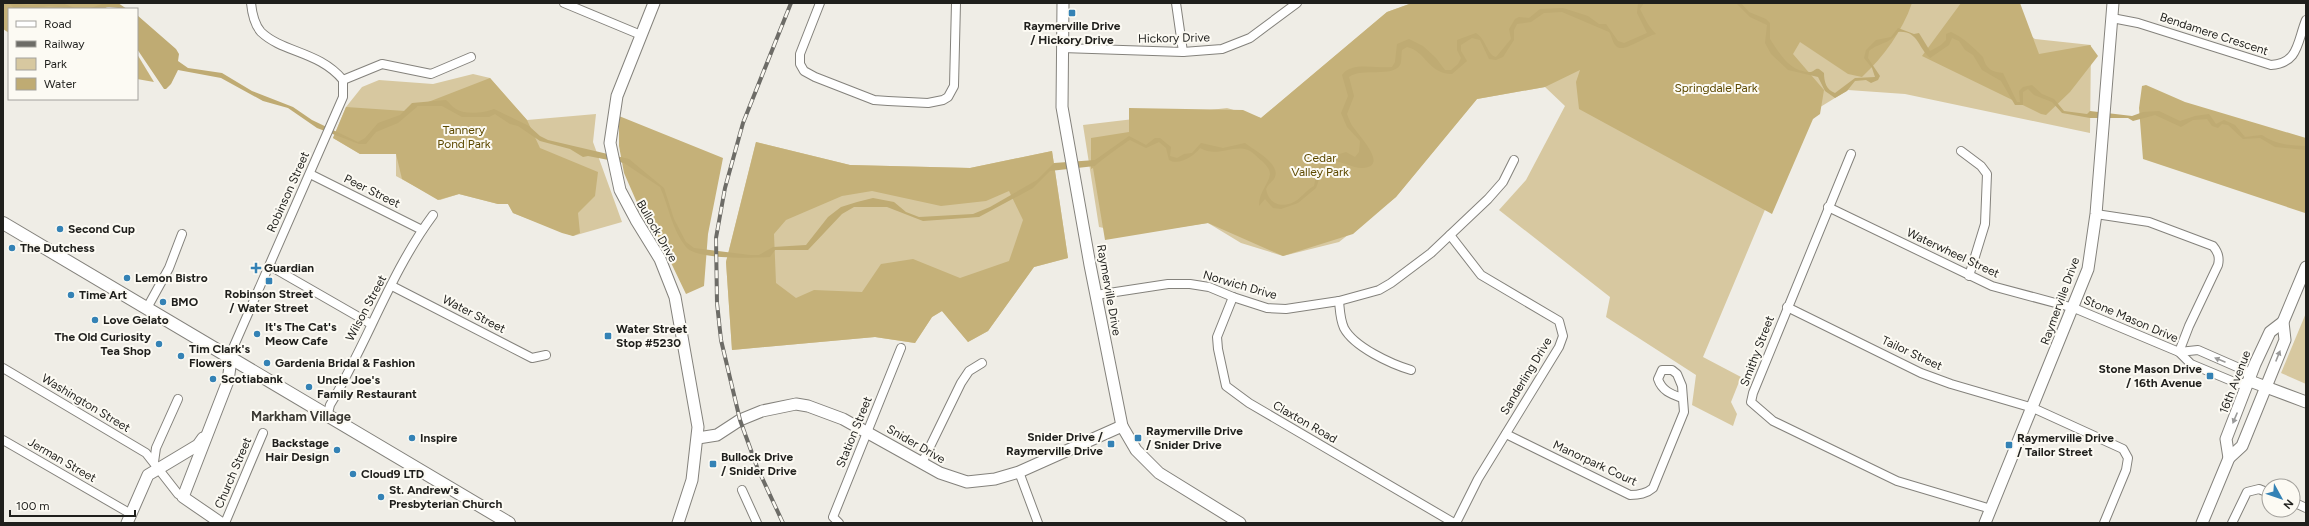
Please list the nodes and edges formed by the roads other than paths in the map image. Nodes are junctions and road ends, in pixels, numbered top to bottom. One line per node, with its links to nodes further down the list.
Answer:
1 (250, 3): 16 (street)
2 (564, 3): 12 (street)
3 (654, 3): 12 (street, Bullock Drive)
4 (820, 3): 5 (street)
5 (956, 3)
6 (1064, 3): 13 (street, Raymerville Drive)
7 (1176, 3): 14 (street)
8 (1297, 3): 14 (street, Hickory Drive)
9 (2113, 3): 10 (street, Raymerville Drive)
10 (2112, 18): 11 (street, Bendamere Crescent); 22 (street, Raymerville Drive)
11 (2306, 20)
12 (641, 35): 59 (street, Bullock Drive)
13 (1062, 48): 14 (street, Hickory Drive); 32 (street, Raymerville Drive)
14 (1183, 52)
15 (470, 58): 16 (street)
16 (343, 80): 20 (street, Robinson Street)
17 (1961, 151): 30 (street)
18 (1851, 154): 21 (street, Smithy Street)
19 (1514, 160): 27 (street, Norwich Drive)
20 (310, 174): 25 (street, Peer Street); 28 (street, Robinson Street)
21 (1828, 207): 30 (street, Waterwheel Street); 35 (street, Smithy Street)
22 (2096, 214): 37 (street, Raymerville Drive); 41 (street)
23 (433, 215): 25 (street, Wilson Street)
24 (3, 223): 36 (main road)
25 (422, 230): 31 (street, Wilson Street)
26 (182, 234): 36 (street)
27 (1450, 235): 34 (street, Norwich Drive); 58 (street, Sanderling Drive)
28 (270, 266): 39 (street); 43 (street, Robinson Street)
29 (2306, 267): 38 (street, 16th Avenue)
30 (1969, 276): 37 (street, Waterwheel Street)
31 (392, 286): 39 (street, Wilson Street); 42 (street, Water Street)
32 (1096, 295): 33 (street, Norwich Drive); 54 (street, Raymerville Drive)
33 (1233, 298): 34 (street, Norwich Drive); 78 (street, Claxton Road)
34 (1339, 301): 46 (street)
35 (1787, 307): 52 (street, Tailor Street); 68 (street, Smithy Street)
36 (147, 308): 43 (main road)
37 (2074, 308): 41 (street, Stone Mason Drive); 52 (street, Raymerville Drive)
38 (2283, 322): 47 (street, 16th Avenue); 48 (street, 16th Avenue, one-way to 38)
39 (371, 324): 53 (street, Wilson Street)
40 (900, 348): 55 (street, Station Street)
41 (2179, 352): 47 (street, Stone Mason Drive); 47 (street, Stone Mason Drive, one-way to 41)
42 (546, 355)
43 (232, 359): 53 (main road); 56 (street, Robinson Street)
44 (982, 363): 62 (street)
45 (3, 368): 63 (street, Washington Street)
46 (1411, 370)
47 (2250, 381): 48 (street); 61 (street, 16th Avenue, one-way to 61)
48 (2265, 387): 51 (street); 61 (street, 16th Avenue)
49 (1682, 398): 58 (street, Manorpark Court)
50 (178, 399): 63 (street)
51 (2306, 402)
52 (2033, 408): 68 (street, Raymerville Drive); 80 (street, Tailor Street)
53 (327, 417): 72 (main road)
54 (1122, 426): 64 (street, Snider Drive); 77 (street, Raymerville Drive)
55 (866, 430): 59 (street, Snider Drive); 62 (street, Snider Drive); 75 (street, Station Street)
56 (208, 433): 63 (street, Robinson Street); 67 (street, Robinson Street)
57 (264, 433): 71 (street, Church Street)
58 (1506, 434): 78 (street, Sanderling Drive)
59 (698, 438): 73 (street, Bullock Drive)
60 (3, 440): 69 (street, Jerman Street)
61 (2229, 458): 81 (street, 16th Avenue)
62 (922, 463): 64 (street, Snider Drive)
63 (156, 465): 67 (street, Washington Street); 69 (street, Robinson Street)
64 (1019, 472): 76 (street)
65 (742, 490): 74 (street)
66 (2261, 490): 82 (street)
67 (183, 498): 70 (street)
68 (1991, 509): 79 (street, Raymerville Drive)
69 (129, 518)
70 (221, 523)
71 (225, 523)
72 (509, 523)
73 (678, 523)
74 (757, 523)
75 (839, 523)
76 (1038, 523)
77 (1240, 523)
78 (1455, 523)
79 (1985, 523)
80 (2104, 523)
81 (2202, 523)
82 (2232, 523)

